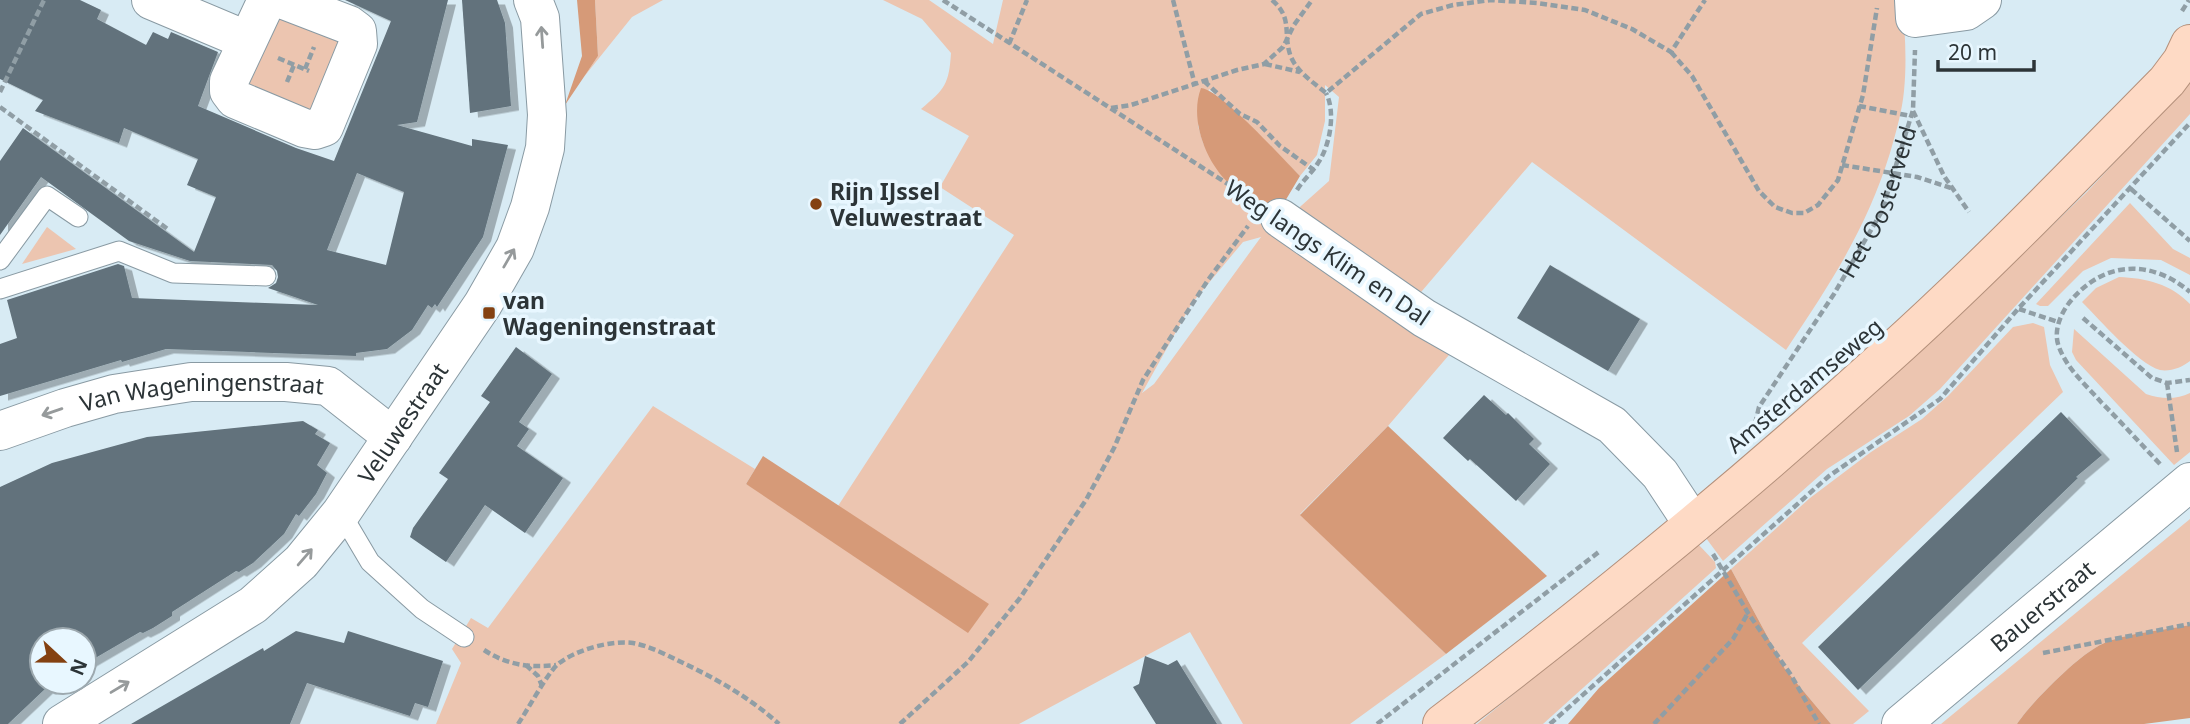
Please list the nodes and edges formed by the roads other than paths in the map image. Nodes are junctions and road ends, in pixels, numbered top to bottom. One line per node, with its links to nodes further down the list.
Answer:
1 (151, 0): 8 (street)
2 (267, 0): 8 (street)
3 (284, 0): 8 (street)
4 (533, 0): 15 (street, Veluwestraat, one-way to 4)
5 (1982, 0): 6 (street)
6 (1914, 9)
7 (2185, 45): 18 (main road, Amsterdamseweg)
8 (258, 47)
9 (1271, 212): 18 (street, Weg langs Klim en Dal)
10 (78, 217): 11 (lane)
11 (0, 260)
12 (266, 276): 13 (lane)
13 (0, 289)
14 (0, 430): 15 (street, Van Wageningenstraat, one-way to 14)
15 (393, 437): 17 (street, Veluwestraat)
16 (2183, 473): 22 (street, Bauerstraat)
17 (341, 513): 19 (lane); 20 (street, Veluwestraat, one-way to 17)
18 (1693, 524): 21 (main road, Amsterdamseweg)
19 (464, 637)
20 (62, 724)
21 (1442, 724)
22 (1901, 724)

